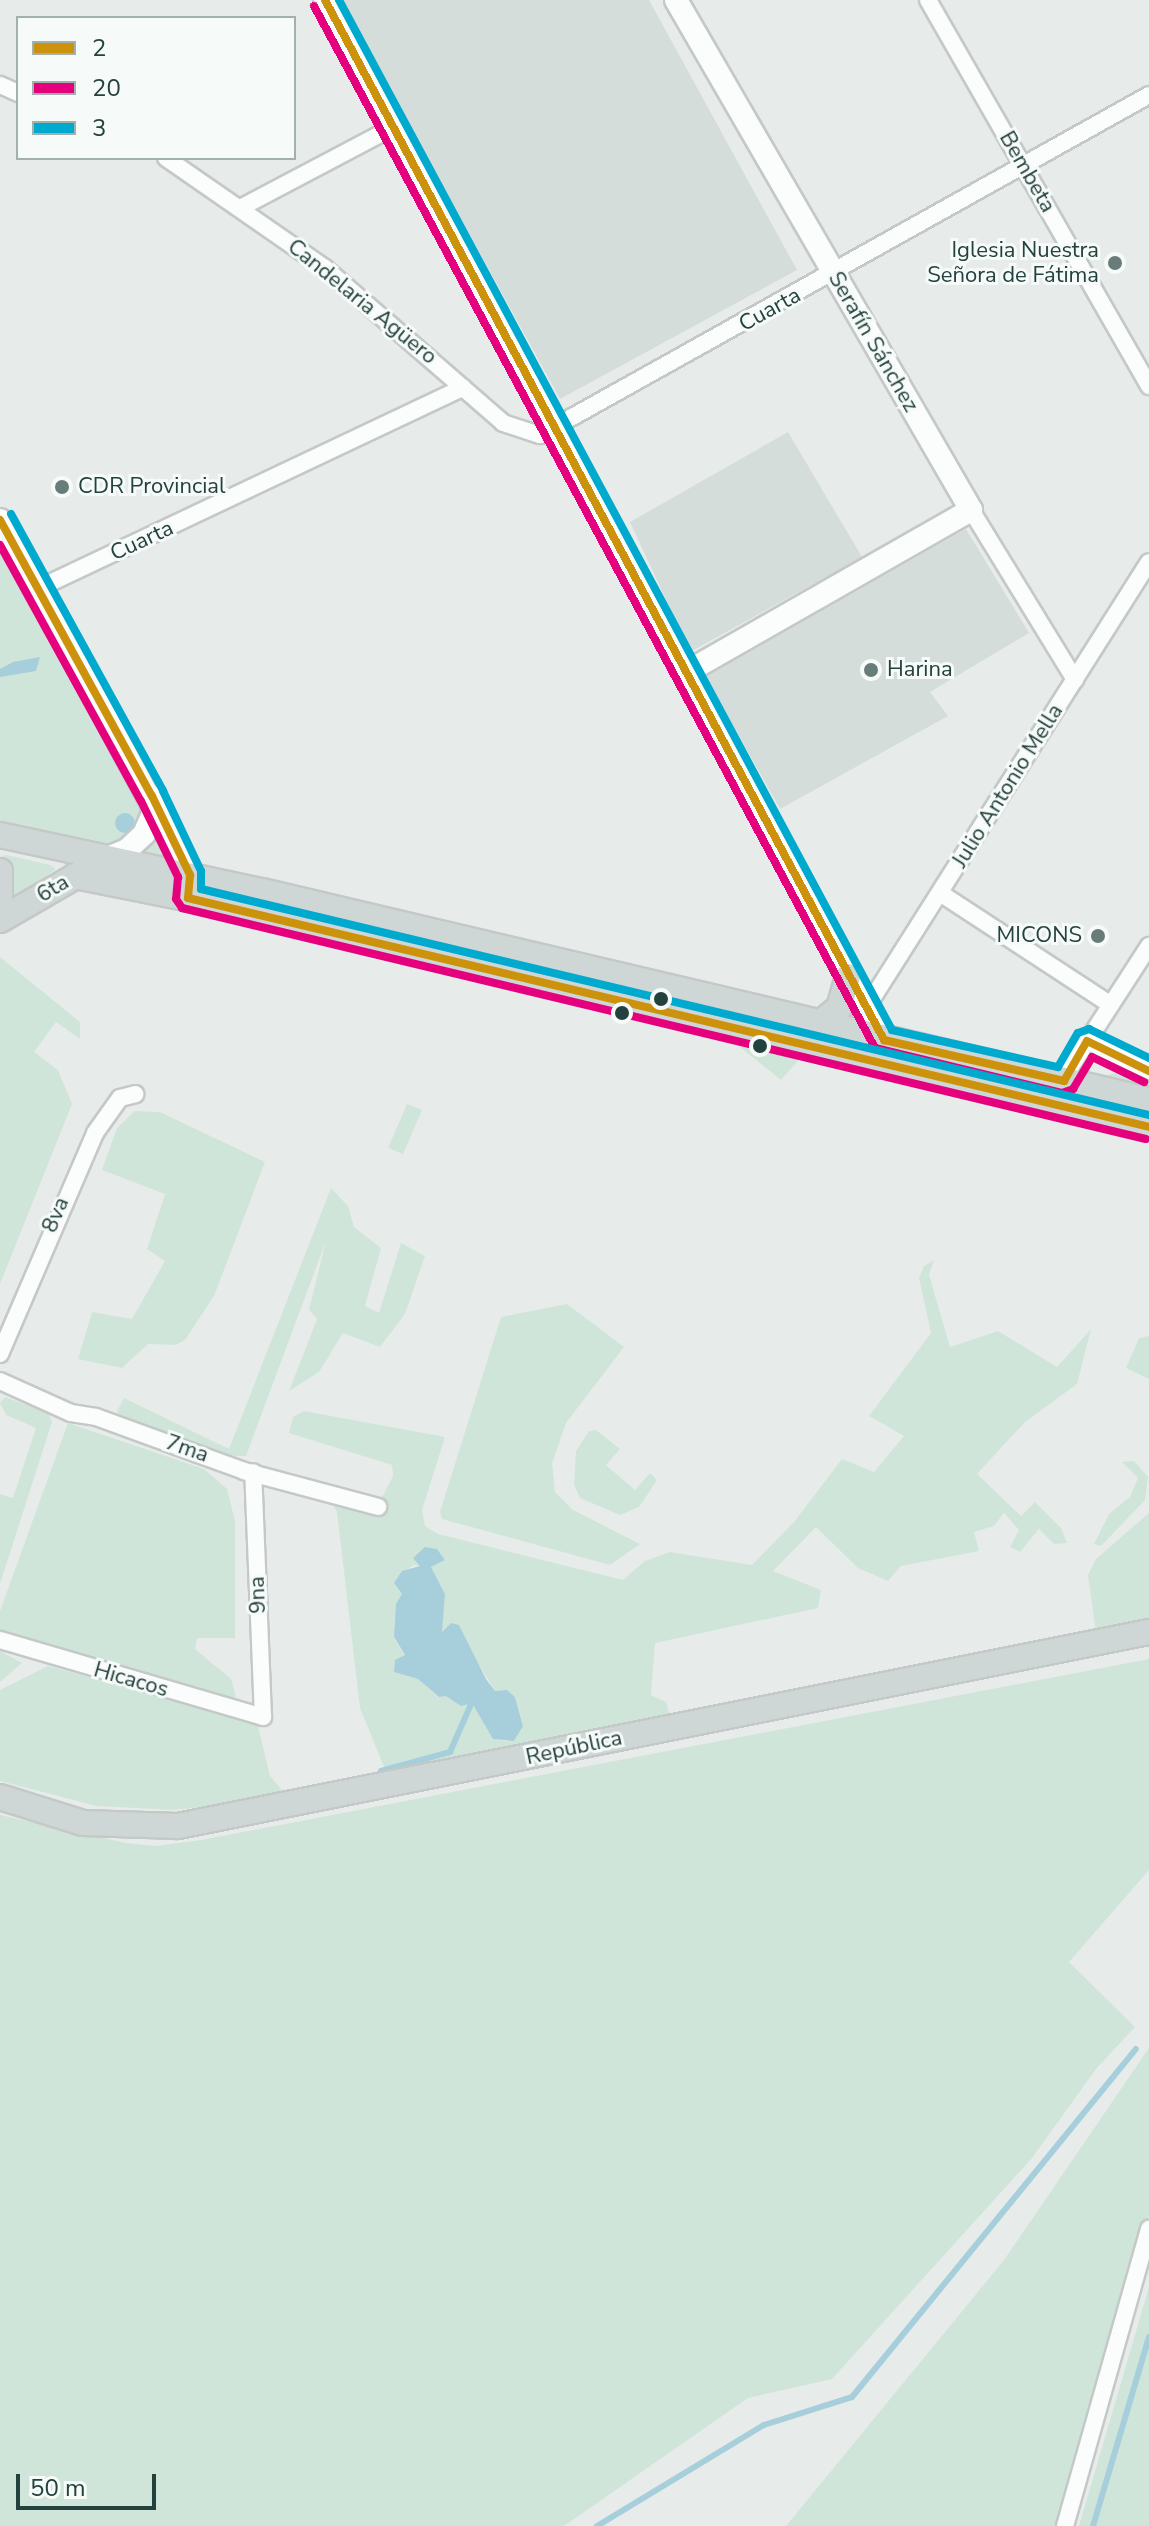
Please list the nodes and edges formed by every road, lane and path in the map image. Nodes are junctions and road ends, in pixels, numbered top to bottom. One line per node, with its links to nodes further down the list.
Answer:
1 (325, 0): 5 (street)
2 (676, 0): 9 (street, Serafín Sánchez)
3 (928, 0): 7 (street, Bembeta)
4 (1149, 95): 7 (street, Cuarta)
5 (394, 127): 8 (street); 12 (street)
6 (169, 160): 8 (street, Candelaria Agüero)
7 (1024, 166): 9 (street, Cuarta); 10 (street, Bembeta)
8 (242, 207): 11 (street, Candelaria Agüero)
9 (833, 275): 12 (street, Cuarta); 13 (street, Serafín Sánchez)
10 (1149, 386)
11 (463, 388): 12 (street, Candelaria Agüero); 16 (street, Cuarta)
12 (557, 429): 17 (street)
13 (971, 510): 17 (street); 18 (street, Serafín Sánchez)
14 (0, 520): 16 (street)
15 (1149, 562): 18 (street, Julio Antonio Mella)
16 (37, 589): 19 (street)
17 (685, 673): 29 (street)
18 (1075, 680): 25 (street, Julio Antonio Mella)
19 (152, 796): 21 (street); 24 (street)
20 (0, 835): 21 (main road)
21 (108, 858): 23 (main road, 6ta); 24 (main road)
22 (0, 871): 26 (main road)
23 (75, 876): 24 (main road); 27 (main road, 6ta)
24 (189, 886): 32 (main road); 35 (main road)
25 (940, 893): 30 (street); 31 (street, Julio Antonio Mella)
26 (0, 906)
27 (0, 920)
28 (1149, 946): 30 (street)
29 (848, 976): 31 (street); 32 (main road)
30 (1111, 1005): 34 (street)
31 (865, 1010): 33 (street)
32 (819, 1024): 33 (main road)
33 (884, 1040): 35 (street); 37 (main road)
34 (1087, 1041): 36 (street); 37 (street)
35 (877, 1064): 40 (main road)
36 (1149, 1071)
37 (1064, 1081): 39 (main road); 40 (street)
38 (136, 1094): 42 (street, 8va)
39 (1149, 1100)
40 (1048, 1102): 41 (main road)
41 (1149, 1127)
42 (0, 1354)
43 (0, 1381): 44 (street, 7ma)
44 (253, 1472): 45 (street, 7ma); 48 (street, 9na)
45 (378, 1507)
46 (1149, 1632): 49 (main road, República)
47 (0, 1640): 48 (street, Hicacos)
48 (263, 1717)
49 (0, 1797)
50 (1149, 2229): 51 (street)
51 (1065, 2526)

